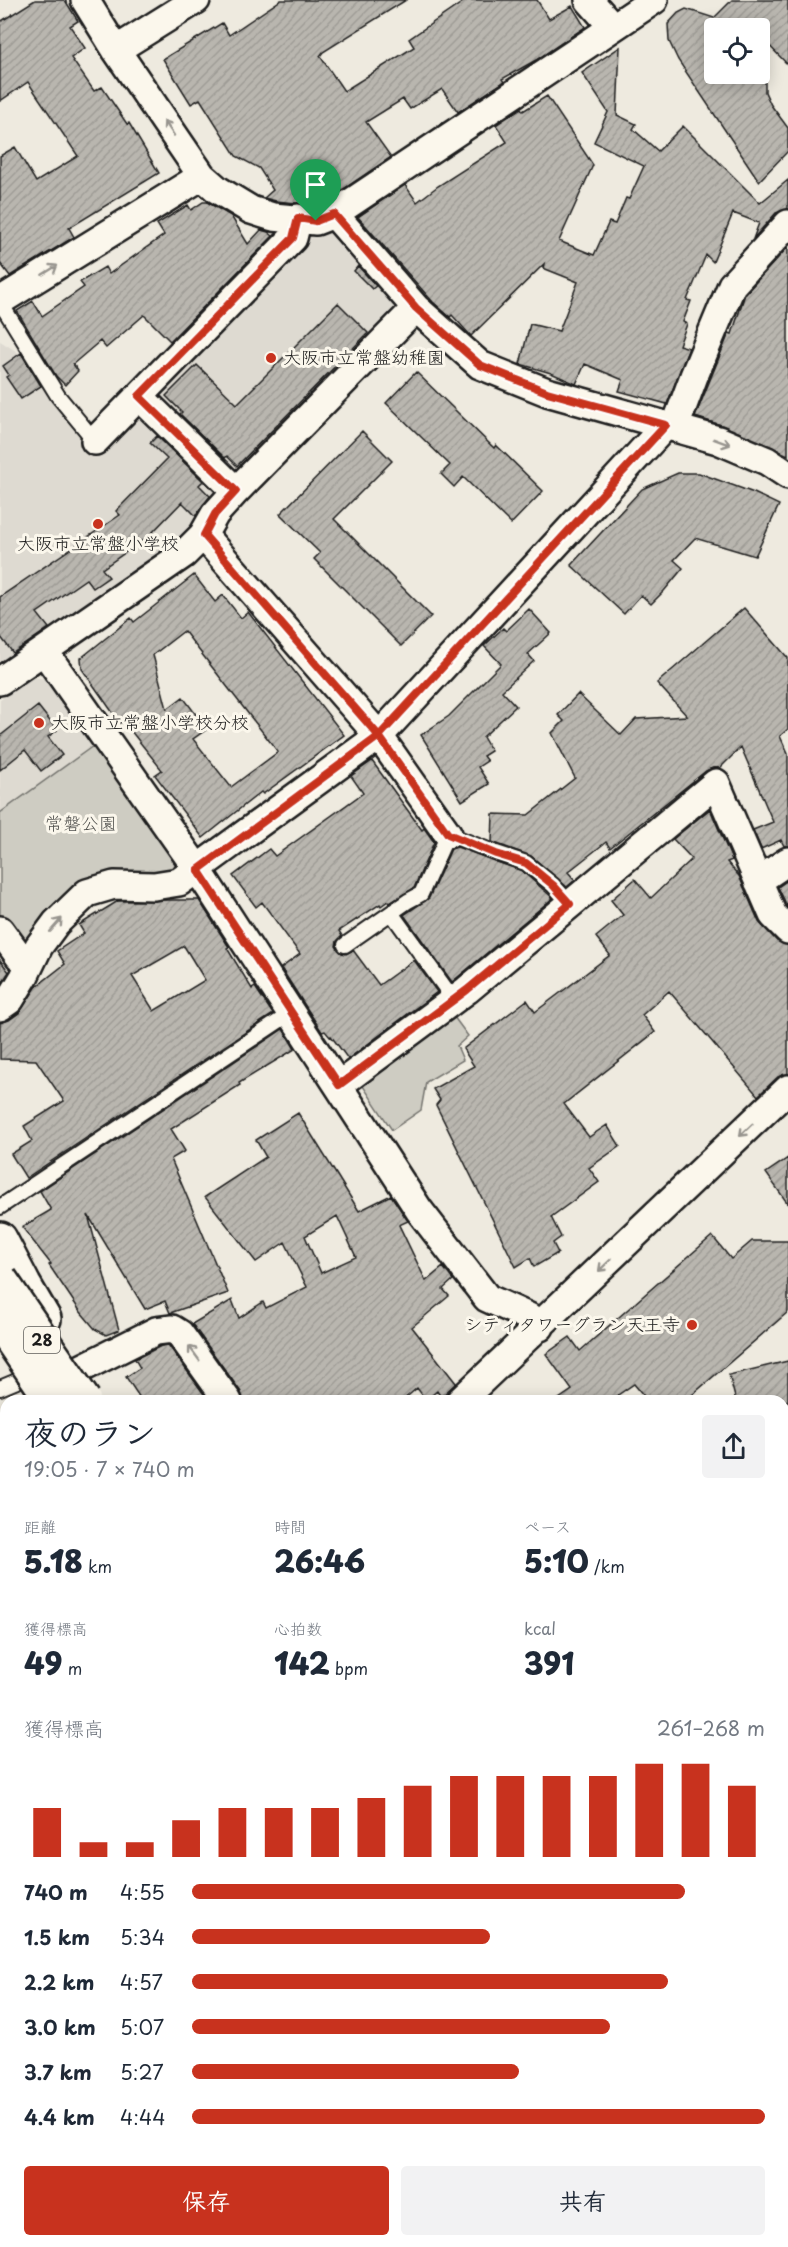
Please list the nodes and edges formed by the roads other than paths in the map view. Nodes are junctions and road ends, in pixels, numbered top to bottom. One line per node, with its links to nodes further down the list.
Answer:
1 (85, 0): 6 (street)
2 (196, 0): 6 (street)
3 (589, 0): 5 (street)
4 (654, 0): 5 (street)
5 (612, 27): 8 (street)
6 (116, 50): 7 (street, one-way to 6)
7 (202, 176): 9 (street); 11 (street, one-way to 7)
8 (334, 214): 9 (street); 12 (street)
9 (298, 218): 13 (street)
10 (788, 224): 14 (street)
11 (1, 297): 15 (lane)
12 (416, 308): 14 (street); 17 (street)
13 (139, 396): 15 (street); 17 (street)
14 (670, 426): 16 (street, one-way to 16); 21 (street)
15 (95, 441)
16 (788, 475)
17 (236, 491): 18 (street)
18 (204, 535): 19 (street); 21 (street)
19 (44, 651): 20 (street); 24 (street)
20 (0, 681)
21 (379, 736): 22 (street); 24 (street)
22 (448, 834): 26 (lane); 27 (lane)
23 (788, 861): 25 (street)
24 (198, 870): 31 (street, one-way to 24); 34 (street)
25 (758, 881): 26 (street); 29 (street)
26 (570, 904): 32 (street)
27 (392, 914): 30 (lane); 32 (lane)
28 (0, 930): 31 (street)
29 (788, 930)
30 (345, 945)
31 (30, 963): 33 (street)
32 (454, 1000): 35 (street)
33 (0, 1007)
34 (291, 1013): 35 (street); 37 (lane)
35 (339, 1085): 41 (street)
36 (788, 1089): 41 (street, one-way to 41)
37 (0, 1206)
38 (0, 1239): 43 (main road)
39 (0, 1278): 43 (main road, 28, bridge)
40 (0, 1323): 45 (main road, 28, bridge)
41 (540, 1327): 47 (street)
42 (0, 1347): 44 (main road)
43 (80, 1386): 44 (street); 46 (street, one-way to 43)
44 (21, 1389)
45 (49, 1395)
46 (224, 1395)
47 (466, 1395)

